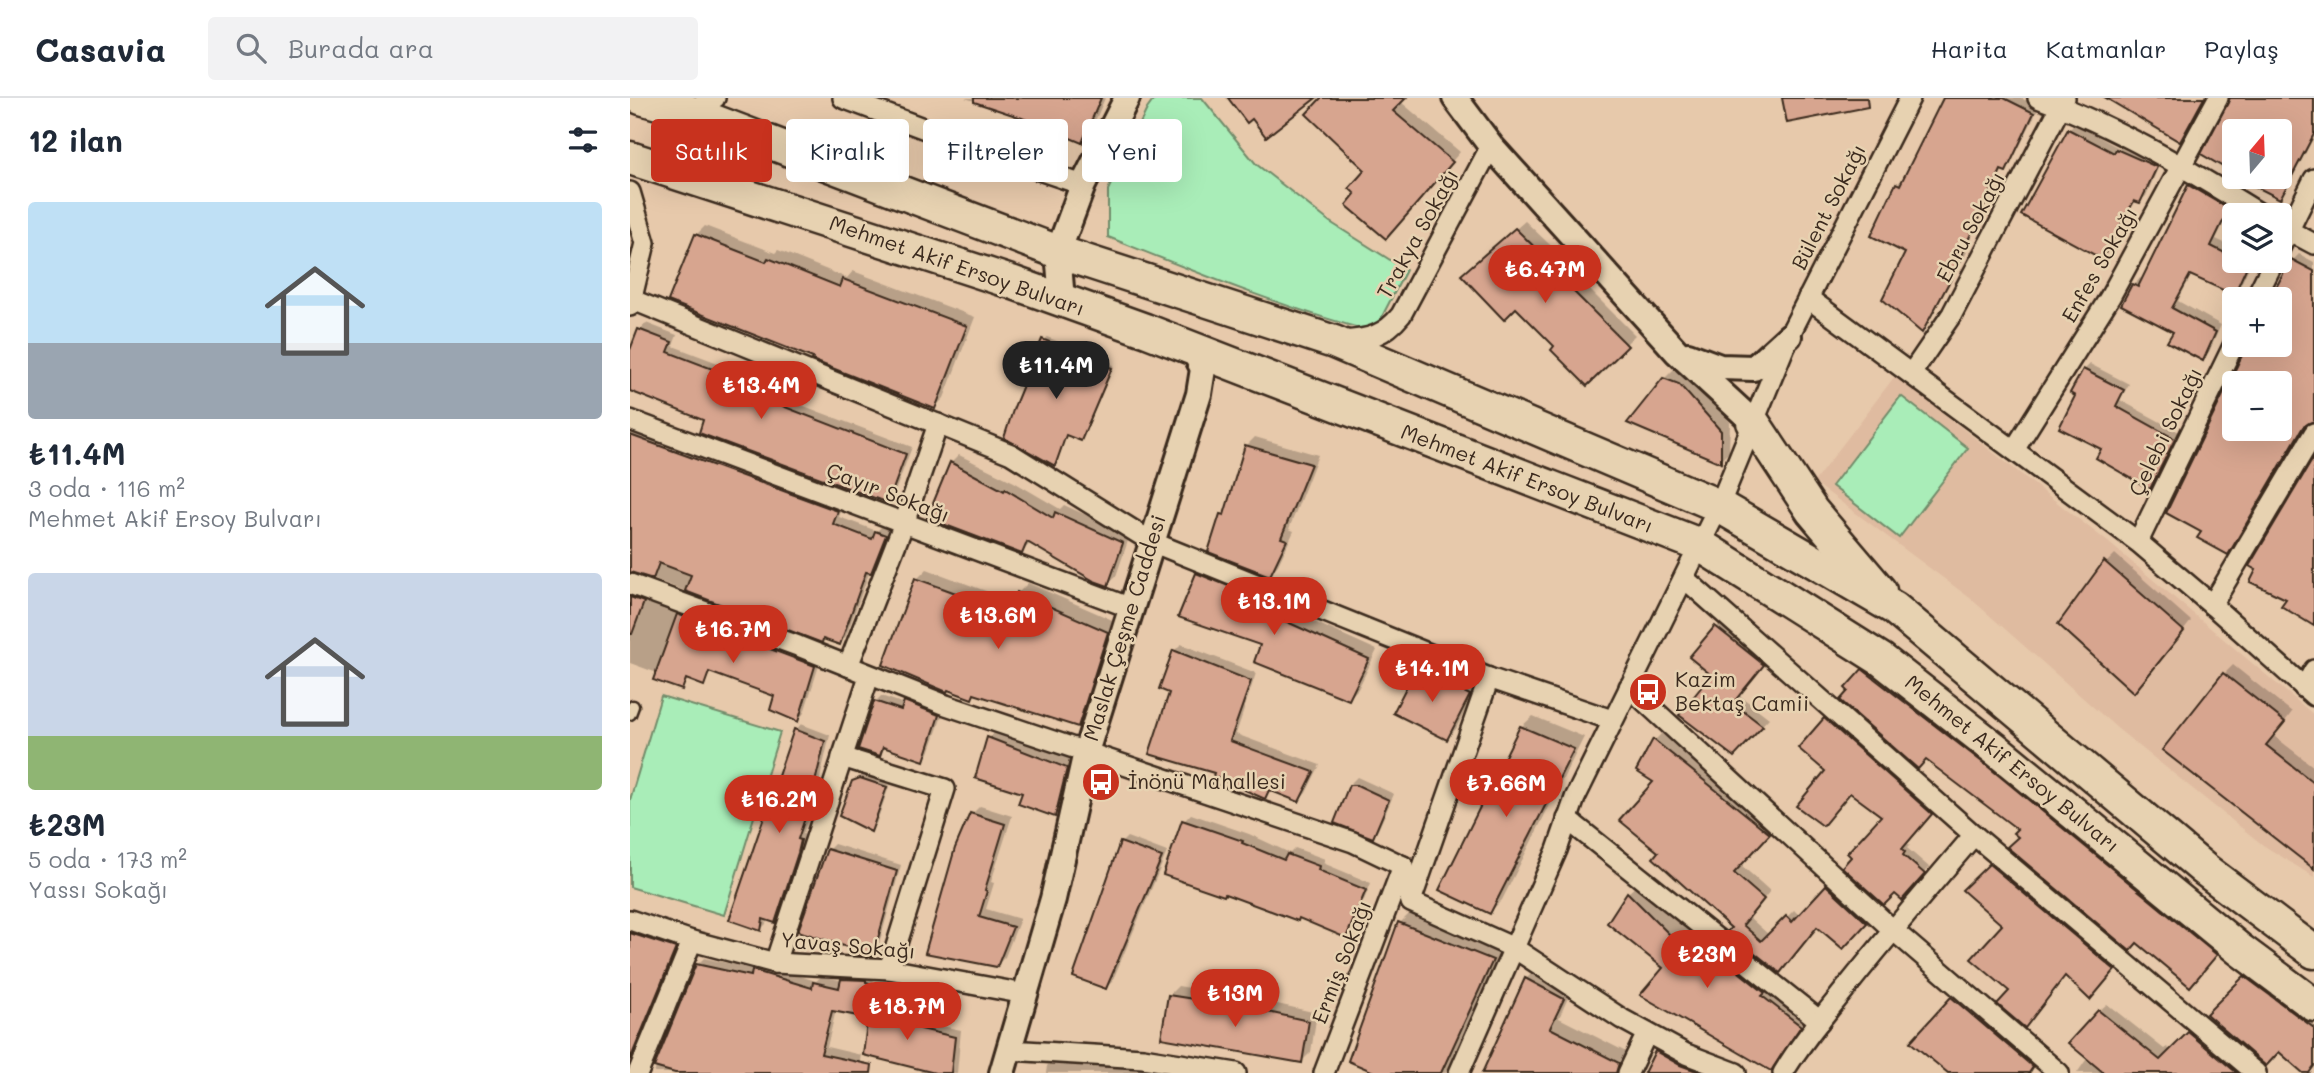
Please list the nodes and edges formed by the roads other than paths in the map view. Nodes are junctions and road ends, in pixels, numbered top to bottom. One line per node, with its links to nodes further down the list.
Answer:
1 (641, 98): 9 (main road, Mehmet Akif Ersoy Bulvarı)
2 (843, 98): 15 (street)
3 (1127, 98): 15 (street)
4 (1455, 98): 10 (street)
5 (1910, 98): 23 (street, Bülent Sokağı)
6 (2038, 98): 8 (street)
7 (2218, 98): 12 (street, Enfes Sokağı)
8 (2063, 102): 12 (street); 31 (street, Ebru Sokağı)
9 (690, 103): 22 (main road, Mehmet Akif Ersoy Bulvarı)
10 (1492, 146): 27 (street, Trakya Sokağı); 29 (street)
11 (630, 158): 17 (main road, Mehmet Akif Ersoy Bulvarı)
12 (2182, 165): 18 (street); 36 (street, Enfes Sokağı)
13 (2314, 179): 19 (street)
14 (630, 181): 17 (main road)
15 (1083, 185): 22 (street)
16 (630, 192): 25 (street)
17 (751, 198): 24 (main road, Mehmet Akif Ersoy Bulvarı)
18 (2243, 203)
19 (2292, 219)
20 (2292, 238): 21 (street)
21 (2314, 244)
22 (1058, 252): 24 (street); 27 (main road, Mehmet Akif Ersoy Bulvarı)
23 (1808, 298): 26 (street, Bülent Sokağı); 31 (street)
24 (1062, 300): 28 (main road, Mehmet Akif Ersoy Bulvarı)
25 (631, 303): 34 (street)
26 (1789, 336): 29 (street); 33 (street, Bülent Sokağı)
27 (1334, 342): 37 (main road, Mehmet Akif Ersoy Bulvarı)
28 (1193, 348): 39 (street, Maslak Çeşme Caddesi); 41 (main road, Mehmet Akif Ersoy Bulvarı)
29 (1677, 352): 33 (street)
30 (2228, 357): 40 (street, Çelebi Sokağı)
31 (1911, 374): 36 (street)
32 (630, 420): 38 (street, Çayır Sokağı)
33 (1753, 422): 37 (street, Bülent Sokağı); 46 (main road)
34 (938, 424): 38 (street); 39 (street)
35 (2314, 433): 44 (street)
36 (2014, 450): 40 (street)
37 (1719, 506): 41 (street, Bülent Sokağı); 46 (main road, Mehmet Akif Ersoy Bulvarı)
38 (904, 523): 45 (street, Çayır Sokağı); 47 (street)
39 (1152, 542): 45 (street, Maslak Çeşme Caddesi); 50 (street)
40 (2138, 542): 44 (street)
41 (1700, 545): 42 (street, Bülent Sokağı); 68 (main road, Mehmet Akif Ersoy Bulvarı)
42 (1684, 578): 51 (street, Bülent Sokağı); 57 (street)
43 (630, 584): 47 (street)
44 (2212, 605): 52 (street)
45 (1131, 608): 54 (street, Maslak Çeşme Caddesi)
46 (1894, 608): 64 (main road, Mehmet Akif Ersoy Bulvarı)
47 (848, 666): 49 (street)
48 (2314, 670): 52 (street)
49 (869, 676): 54 (street); 55 (street)
50 (1489, 678): 53 (street); 59 (street)
51 (1629, 687): 53 (street, Bülent Sokağı); 61 (street)
52 (2309, 692)
53 (1612, 720): 56 (street, Bülent Sokağı)
54 (1086, 752): 58 (street); 67 (street, Maslak Çeşme Caddesi)
55 (842, 757): 65 (street); 66 (street)
56 (1567, 819): 63 (street, Bülent Sokağı); 69 (street)
57 (1974, 835): 61 (street); 81 (street)
58 (1403, 866): 59 (street); 75 (street, Ermiş Sokağı)
59 (1411, 902): 63 (street)
60 (630, 920): 62 (street, Yavaş Sokağı)
61 (1893, 930): 69 (street); 80 (street)
62 (692, 941): 65 (street, Yavaş Sokağı); 73 (street)
63 (1514, 948): 70 (street); 76 (street, Bülent Sokağı)
64 (2314, 953)
65 (775, 963): 66 (street, Yavaş Sokağı)
66 (889, 969): 67 (street, Yavaş Sokağı)
67 (1025, 994): 71 (street, Maslak Çeşme Caddesi)
68 (2314, 1005)
69 (1820, 1021): 79 (street)
70 (1647, 1033): 77 (street); 78 (street)
71 (1005, 1061): 74 (street)
72 (630, 1071): 73 (street)
73 (637, 1073)
74 (1236, 1073)
75 (1324, 1073)
76 (1460, 1073)
77 (1628, 1073)
78 (1737, 1073)
79 (1783, 1073)
80 (2059, 1073)
81 (2256, 1073)

